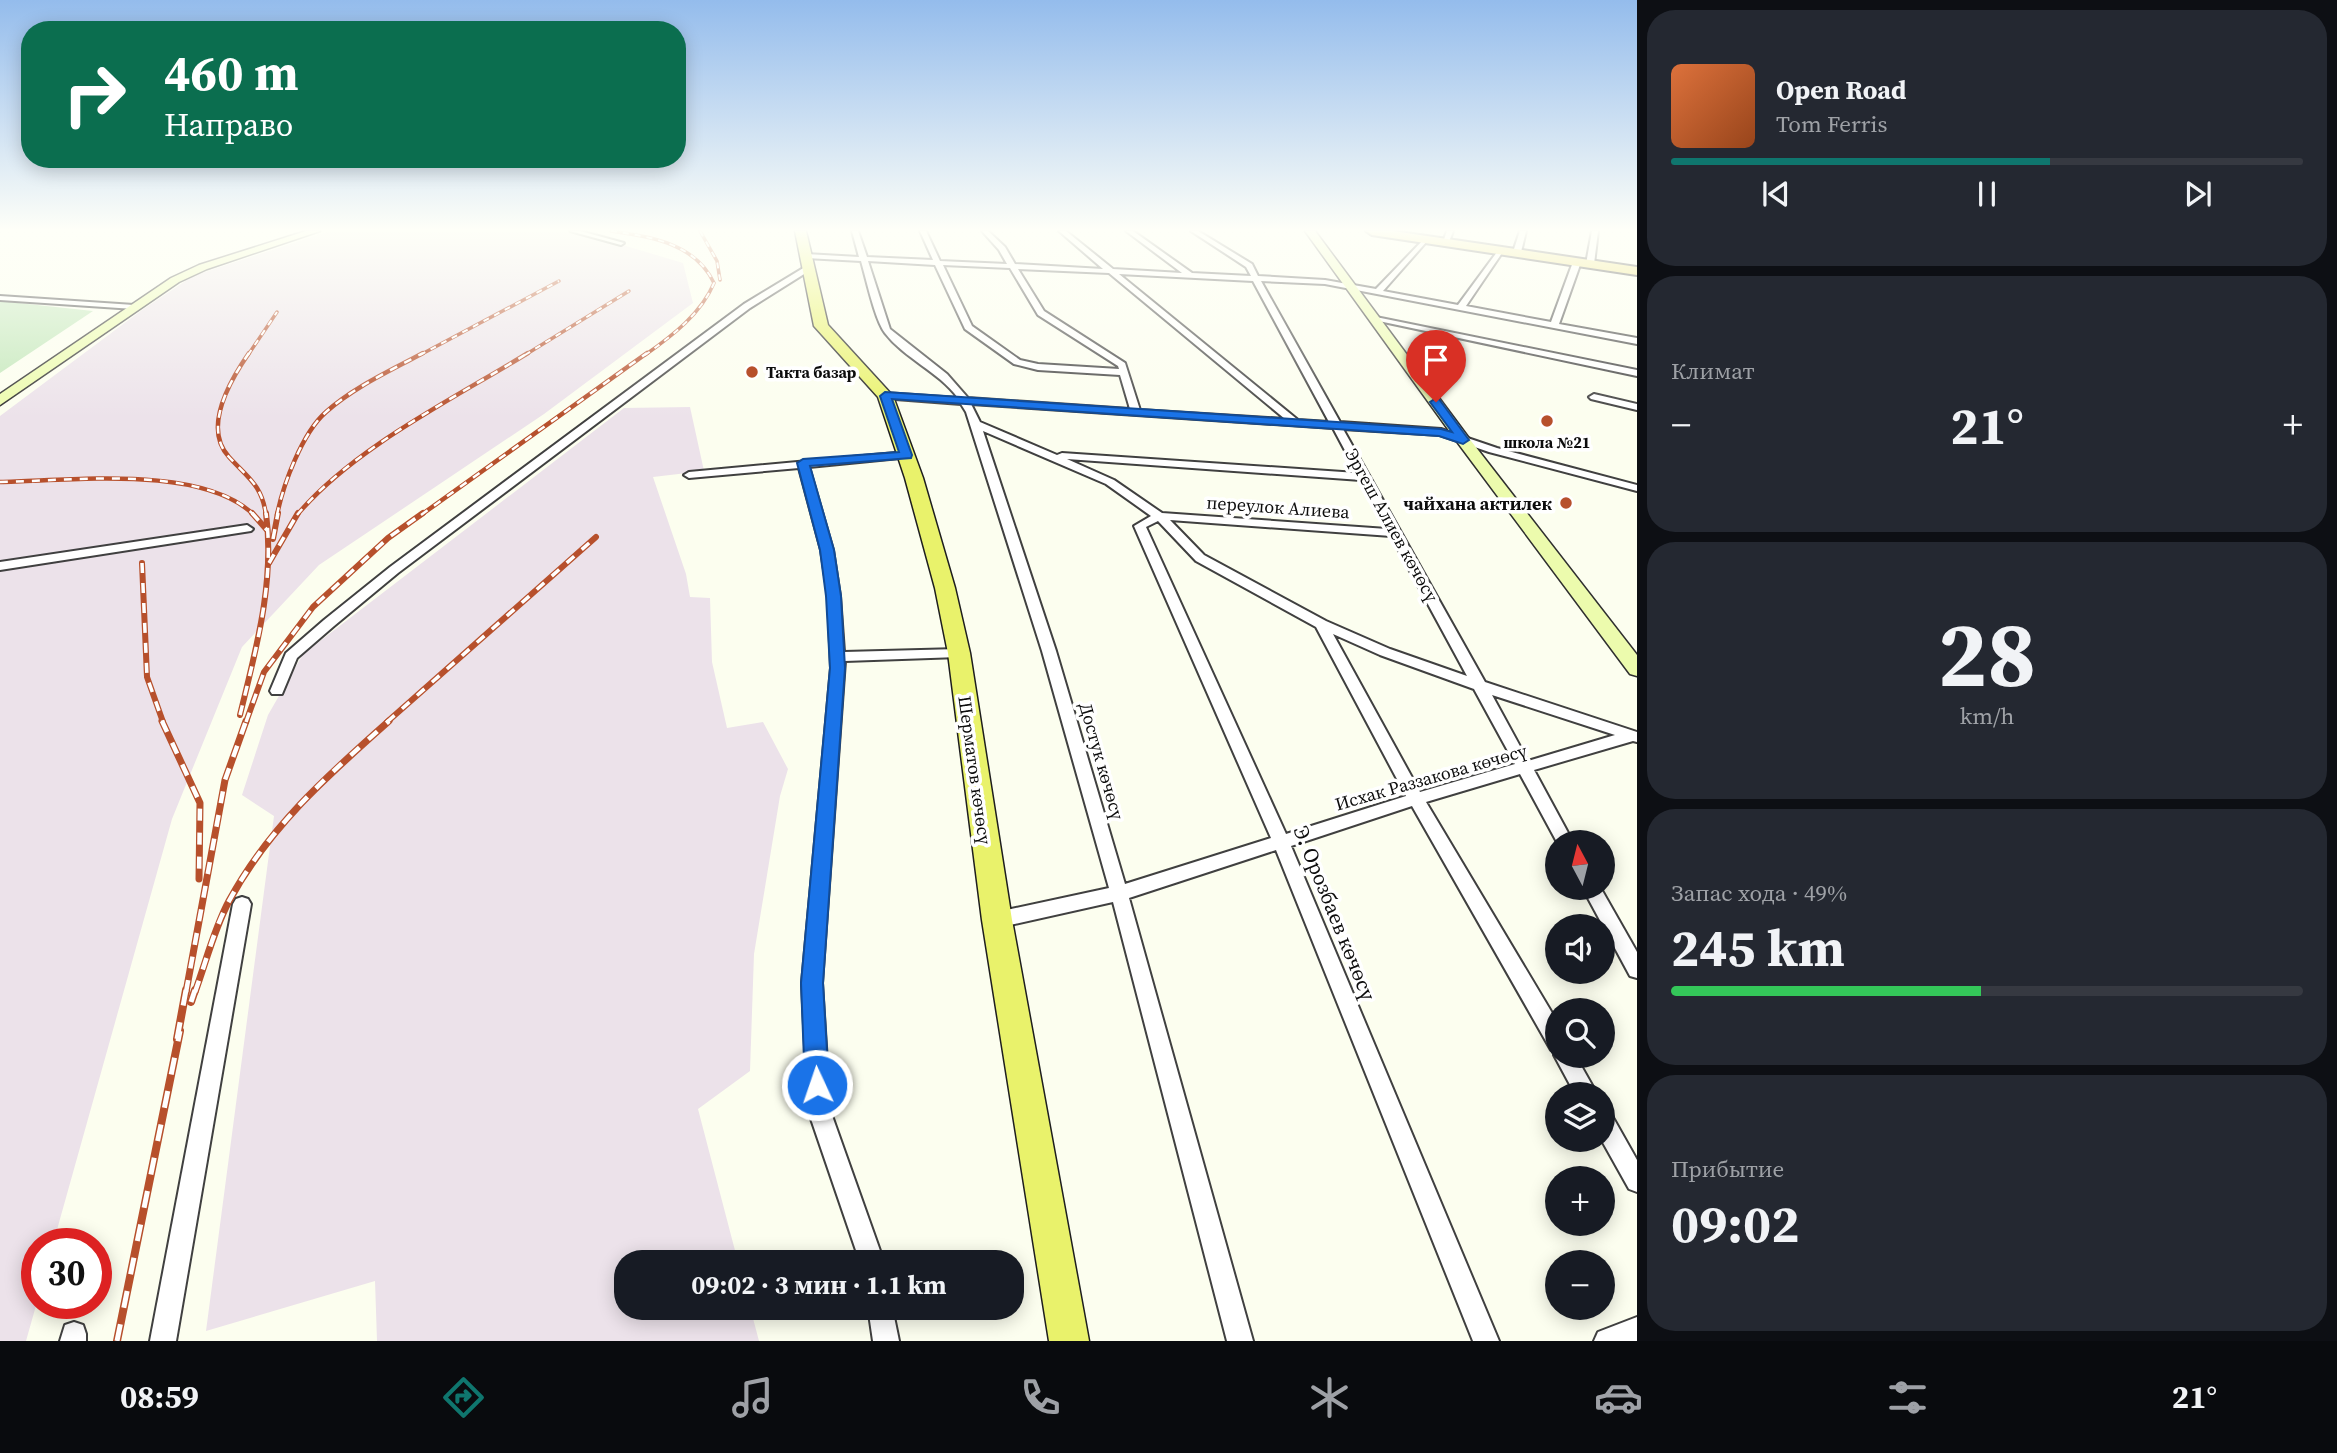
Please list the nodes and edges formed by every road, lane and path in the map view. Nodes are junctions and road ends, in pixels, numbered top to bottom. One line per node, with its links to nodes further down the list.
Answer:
1 (156, 294): 14 (main road)
2 (764, 294): 46 (street)
3 (814, 294): 21 (main road, Шерматов көчөсү)
4 (876, 294): 24 (street, Достук көчөсү)
5 (952, 294): 19 (street)
6 (1029, 294): 19 (street)
7 (1136, 294): 27 (street)
8 (1264, 294): 29 (street, Эргеш Алиев көчөсү)
9 (1356, 294): 16 (main road)
10 (1392, 294): 15 (street)
11 (1470, 294): 15 (street)
12 (1569, 294): 17 (street)
13 (0, 298): 14 (street)
14 (134, 307): 23 (main road)
15 (1461, 307): 17 (street)
16 (1374, 318): 20 (street); 30 (main road)
17 (1554, 325): 18 (street)
18 (1637, 341)
19 (1124, 372): 26 (street)
20 (1637, 373)
21 (885, 396): 24 (street); 31 (main road, Шерматов көчөсү)
22 (1594, 397): 25 (street)
23 (0, 401)
24 (968, 402): 26 (street); 28 (street, Достук көчөсү)
25 (1637, 407)
26 (1136, 412): 27 (street)
27 (1295, 422): 29 (street)
28 (976, 424): 32 (street); 52 (street, Достук көчөсү)
29 (1338, 426): 30 (street); 35 (street, Эргеш Алиев көчөсү)
30 (1463, 440): 36 (street); 44 (main road)
31 (906, 455): 33 (street); 42 (main road, Шерматов көчөсү)
32 (1053, 456): 35 (street); 37 (street)
33 (803, 463): 34 (street); 43 (street)
34 (689, 475)
35 (1366, 477): 39 (street, Эргеш Алиев көчөсү)
36 (1637, 488)
37 (1159, 516): 39 (street, переулок Алиева); 41 (street); 51 (street, Э. Орозбаев көчөсү)
38 (247, 529): 40 (street)
39 (1395, 533): 45 (street, Эргеш Алиев көчөсү)
40 (0, 566)
41 (1321, 624): 45 (street); 49 (street)
42 (959, 653): 43 (street); 55 (main road, Шерматов көчөсү)
43 (837, 657): 60 (street)
44 (1637, 669)
45 (1483, 687): 47 (street); 48 (street, Эргеш Алиев көчөсү)
46 (276, 691)
47 (1634, 737): 48 (street, Исхак Раззакова көчөсү)
48 (1525, 769): 49 (street, Исхак Раззакова көчөсү); 50 (street, Эргеш Алиев көчөсү)
49 (1416, 799): 51 (street, Исхак Раззакова көчөсү); 57 (street)
50 (1558, 830)
51 (1281, 842): 52 (street, Исхак Раззакова көчөсү); 67 (street, Э. Орозбаев көчөсү)
52 (1121, 893): 55 (street, Исхак Раззакова көчөсү); 66 (street, Достук көчөсү)
53 (1598, 900): 56 (street)
54 (242, 904): 63 (street)
55 (997, 920): 65 (main road, Шерматов көчөсү)
56 (1637, 971)
57 (1545, 1021)
58 (1615, 1143): 59 (street)
59 (1637, 1181)
60 (868, 1250)
61 (882, 1320): 64 (street)
62 (1637, 1329): 68 (street)
63 (163, 1341)
64 (886, 1341)
65 (1069, 1341)
66 (1240, 1341)
67 (1486, 1341)
68 (1608, 1341)

